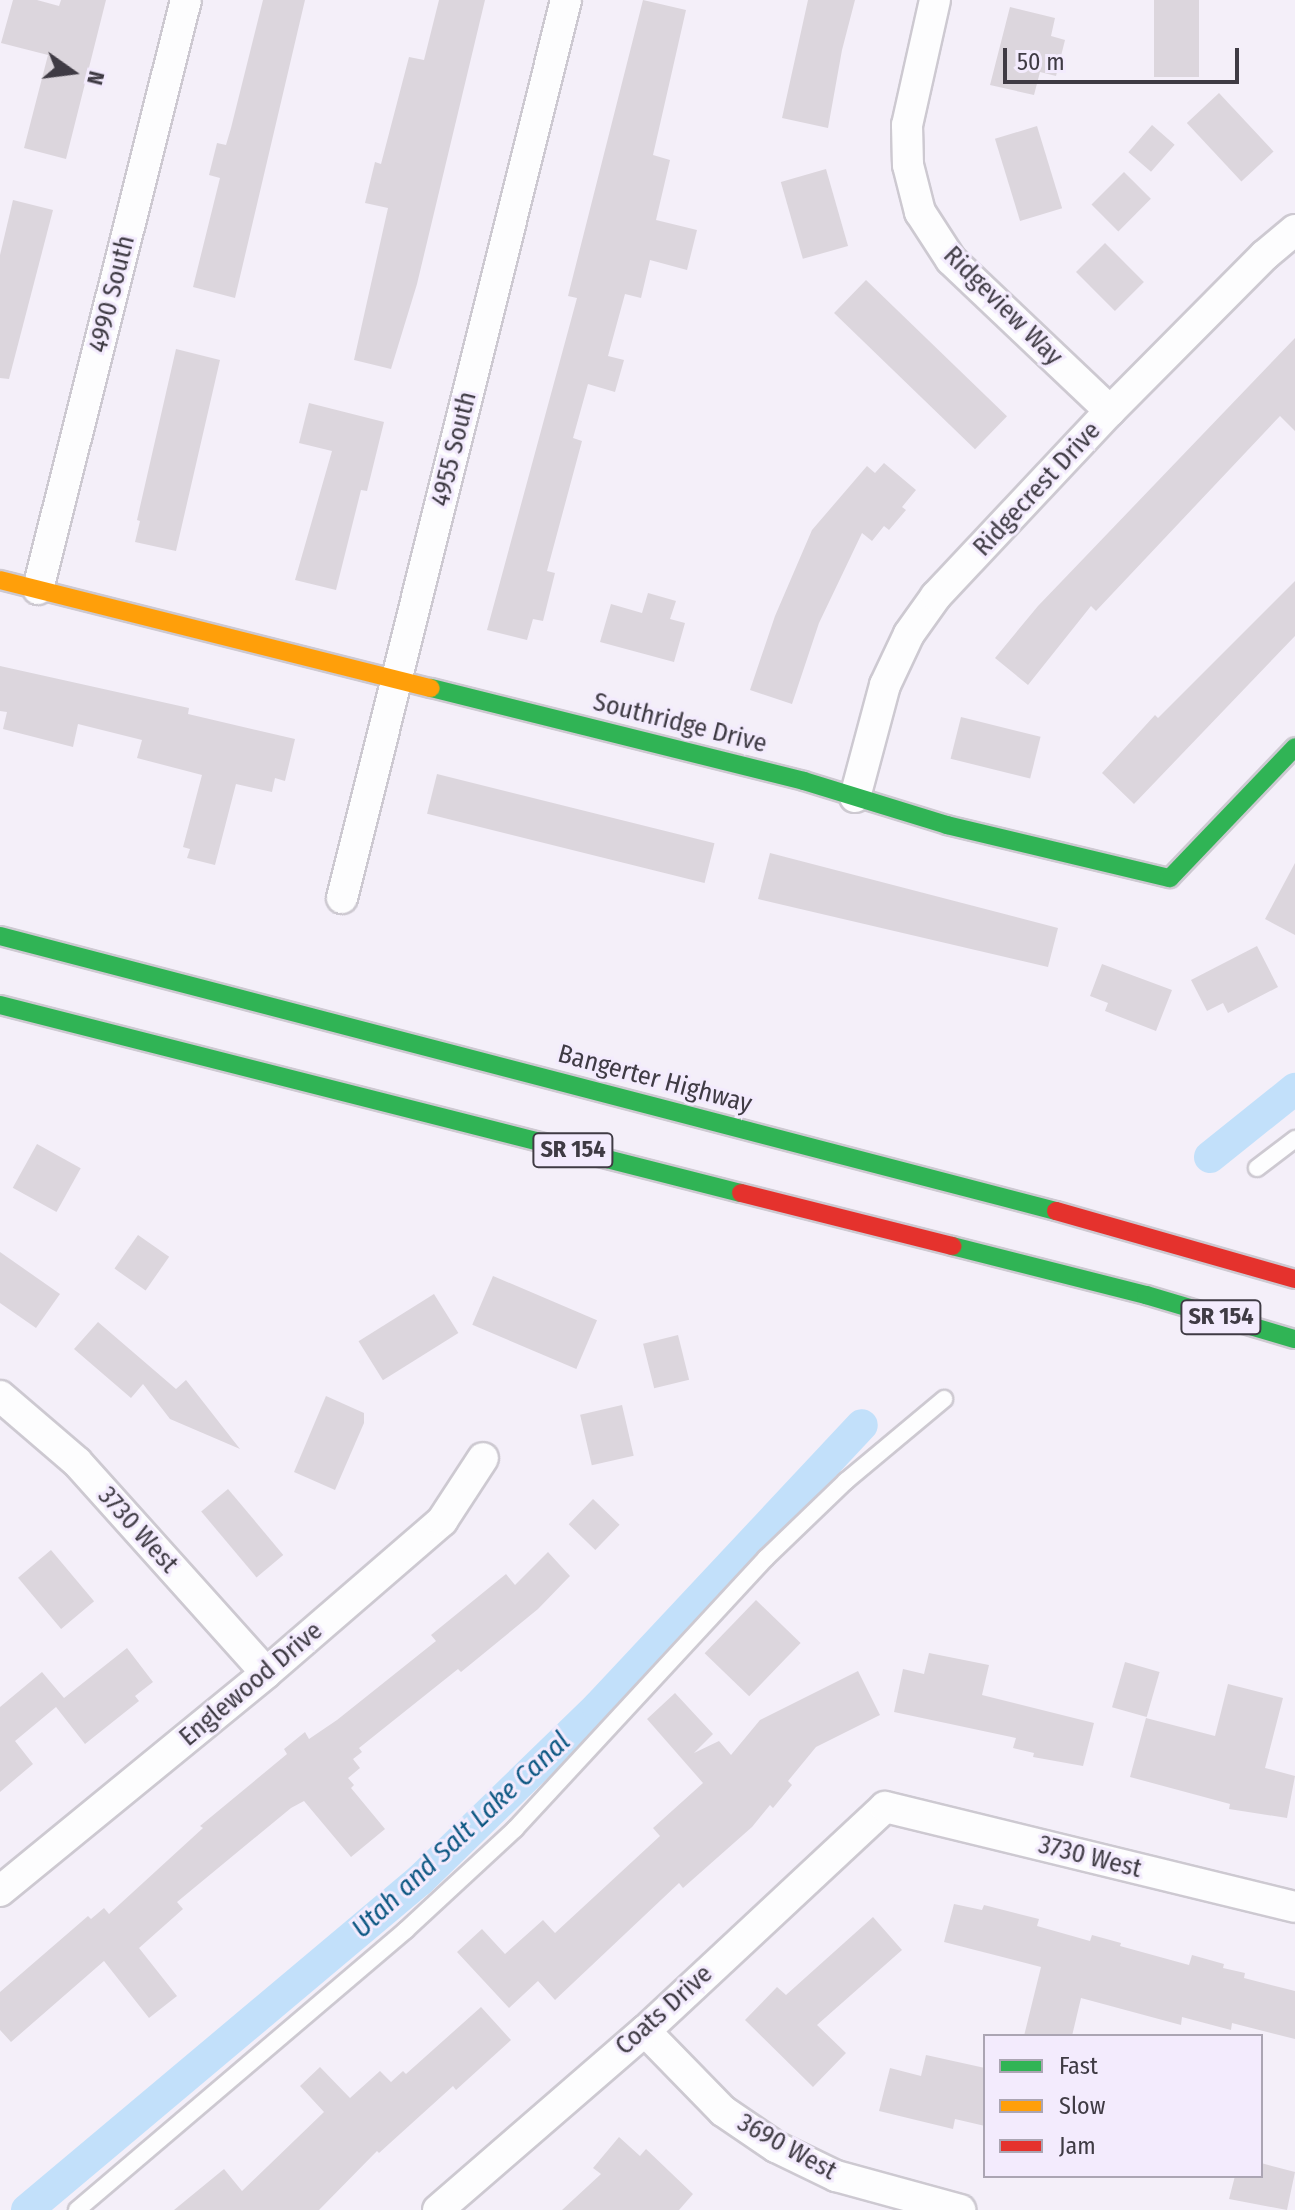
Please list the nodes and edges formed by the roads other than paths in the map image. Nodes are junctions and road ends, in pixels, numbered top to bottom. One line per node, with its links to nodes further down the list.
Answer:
1 (186, 0): 7 (street, 4990 South)
2 (566, 0): 8 (street, 4955 South)
3 (935, 0): 5 (street, Ridgeview Way)
4 (1295, 230): 5 (street, Ridgecrest Drive)
5 (1110, 411): 10 (street, Ridgecrest Drive)
6 (0, 580): 7 (main road, Southridge Drive)
7 (38, 589): 8 (main road, Southridge Drive)
8 (397, 680): 10 (main road, Southridge Drive); 11 (street, 4955 South)
9 (1295, 747): 10 (main road, Southridge Drive)
10 (855, 797)
11 (342, 898)
12 (0, 936): 16 (main road, Bangerter Highway / SR 154)
13 (0, 1005): 19 (main road, SR 154)
14 (1295, 1139): 15 (lane)
15 (1257, 1168)
16 (1047, 1208): 17 (main road); 18 (main road, Bangerter Highway / SR 154)
17 (1217, 1237)
18 (1295, 1279)
19 (1146, 1295): 20 (main road, SR 154); 21 (main road)
20 (1295, 1339)
21 (1268, 1352)
22 (0, 1396): 25 (street, 3730 West)
23 (944, 1399): 30 (lane)
24 (483, 1458): 25 (street, Englewood Drive)
25 (266, 1673): 27 (street, Englewood Drive)
26 (885, 1807): 28 (street, 3730 West); 29 (street, Coats Drive)
27 (0, 1891)
28 (1295, 1907)
29 (645, 2031): 31 (street, Coats Drive); 32 (street, 3690 West)
30 (77, 2210)
31 (438, 2210)
32 (960, 2210)

